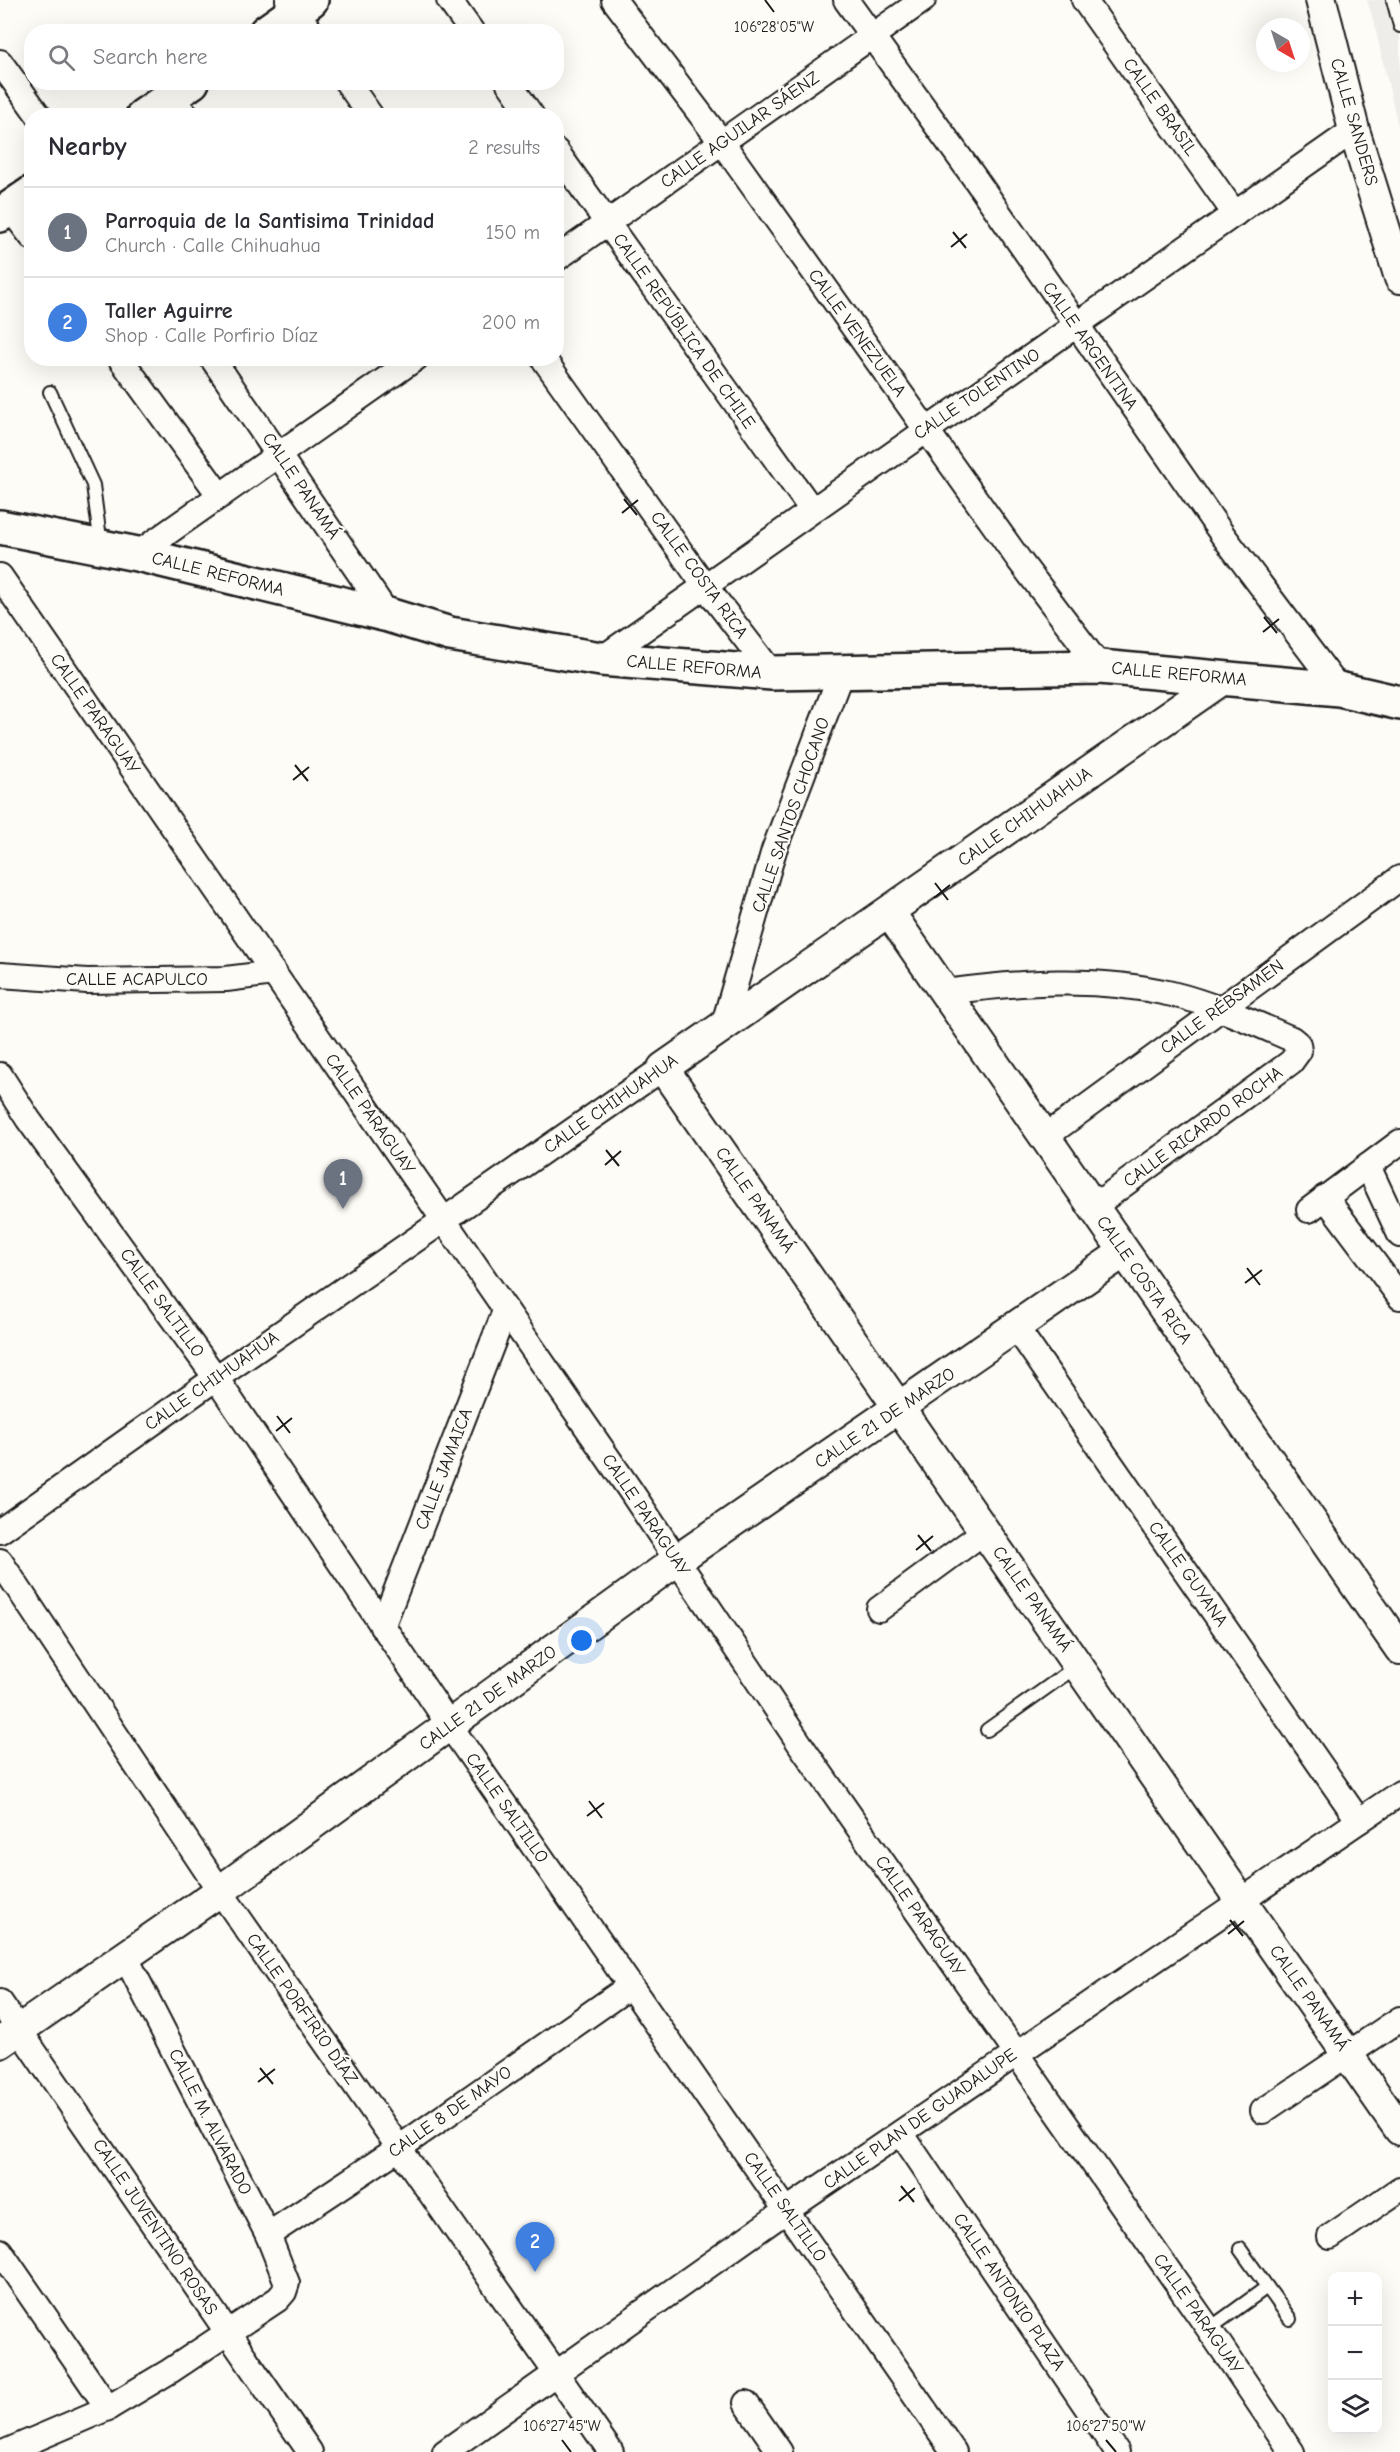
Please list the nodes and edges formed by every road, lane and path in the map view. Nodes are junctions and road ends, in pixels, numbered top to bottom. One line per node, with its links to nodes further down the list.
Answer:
1 (449, 0): 10 (street)
2 (614, 0): 22 (street, CALLE VENEZUELA)
3 (846, 0): 12 (street, CALLE ARGENTINA)
4 (923, 0): 12 (street, CALLE AGUILAR SÁENZ)
5 (1084, 0): 25 (street, CALLE BRASIL)
6 (1321, 0): 21 (street, CALLE SANDERS)
7 (1393, 0): 11 (lane)
8 (302, 11): 9 (main road)
9 (280, 24)
10 (466, 24)
11 (1400, 26)
12 (872, 36): 22 (street, CALLE AGUILAR SÁENZ); 30 (street, CALLE ARGENTINA)
13 (0, 62): 17 (street)
14 (352, 90): 19 (street)
15 (514, 90): 20 (street)
16 (187, 98): 18 (main road)
17 (33, 108)
18 (163, 108)
19 (365, 108)
20 (526, 108)
21 (1354, 130): 25 (street, CALLE TOLENTINO); 29 (street, CALLE SANDERS)
22 (723, 144): 26 (street, CALLE AGUILAR SÁENZ); 36 (street, CALLE VENEZUELA)
23 (564, 162): 26 (street, CALLE REPÚBLICA DE CHILE)
24 (14, 205): 27 (street)
25 (1235, 214): 30 (street, CALLE TOLENTINO)
26 (608, 222): 28 (street, CALLE AGUILAR SÁENZ); 39 (street, CALLE REPÚBLICA DE CHILE)
27 (24, 223)
28 (564, 253)
29 (1400, 278)
30 (1077, 327): 36 (street, CALLE TOLENTINO); 51 (street, CALLE ARGENTINA)
31 (126, 366): 38 (street)
32 (218, 366): 37 (street, CALLE PANAMÁ)
33 (405, 366): 37 (street)
34 (549, 366): 44 (street, CALLE COSTA RICA)
35 (50, 392): 41 (lane)
36 (926, 429): 39 (street, CALLE TOLENTINO); 47 (street, CALLE VENEZUELA)
37 (279, 454): 38 (street); 45 (street, CALLE PANAMÁ)
38 (220, 496): 42 (street)
39 (812, 510): 44 (street, CALLE TOLENTINO)
40 (0, 527): 41 (main road, CALLE REFORMA)
41 (101, 547): 42 (main road, CALLE REFORMA)
42 (137, 554): 45 (main road, CALLE REFORMA)
43 (0, 576): 55 (street, CALLE PARAGUAY)
44 (705, 586): 46 (street, CALLE TOLENTINO); 48 (street, CALLE COSTA RICA)
45 (388, 615): 46 (main road, CALLE REFORMA)
46 (601, 658): 48 (main road, CALLE REFORMA)
47 (1100, 667): 49 (main road, CALLE REFORMA); 50 (main road, CALLE REFORMA)
48 (772, 673): 49 (main road, CALLE REFORMA)
49 (841, 673): 59 (street, CALLE SANTOS CHOCANO)
50 (1223, 679): 51 (main road, CALLE REFORMA); 54 (street, CALLE CHIHUAHUA)
51 (1339, 688): 52 (main road, CALLE REFORMA)
52 (1400, 703)
53 (1400, 878): 58 (street, CALLE RÉBSAMEN)
54 (889, 912): 57 (street, CALLE COSTA RICA); 59 (street, CALLE CHIHUAHUA)
55 (274, 973): 56 (street, CALLE ACAPULCO); 66 (street, CALLE PARAGUAY)
56 (0, 975)
57 (945, 992): 58 (street, CALLE RICARDO ROCHA); 62 (street, CALLE COSTA RICA)
58 (1219, 1008): 62 (street, CALLE RÉBSAMEN); 65 (street, CALLE RICARDO ROCHA)
59 (723, 1027): 60 (street, CALLE CHIHUAHUA)
60 (663, 1068): 66 (street, CALLE CHIHUAHUA); 73 (street, CALLE PANAMÁ)
61 (0, 1075): 72 (street, CALLE SALTILLO)
62 (1045, 1137): 65 (street, CALLE COSTA RICA)
63 (1400, 1142): 64 (street)
64 (1368, 1166): 67 (street); 69 (street)
65 (1094, 1207): 68 (street, CALLE COSTA RICA)
66 (443, 1220): 70 (street, CALLE PARAGUAY); 72 (street, CALLE CHIHUAHUA)
67 (1400, 1235)
68 (1124, 1252): 71 (street, CALLE 21 DE MARZO); 79 (street, CALLE COSTA RICA)
69 (1400, 1297)
70 (505, 1311): 76 (street, CALLE PARAGUAY); 80 (street, CALLE JAMAICA)
71 (1016, 1328): 73 (street, CALLE 21 DE MARZO); 86 (street, CALLE GUYANA)
72 (216, 1378): 74 (street, CALLE CHIHUAHUA); 80 (street, CALLE SALTILLO)
73 (899, 1408): 75 (street, CALLE PANAMÁ); 76 (street, CALLE 21 DE MARZO)
74 (0, 1531)
75 (985, 1531): 78 (street); 82 (street, CALLE PANAMÁ)
76 (677, 1560): 83 (street, CALLE 21 DE MARZO); 94 (street, CALLE PARAGUAY)
77 (0, 1561): 87 (street, CALLE PORFIRIO DÍAZ)
78 (879, 1609)
79 (1391, 1618): 81 (street, CALLE COSTA RICA)
80 (382, 1627): 83 (street, CALLE SALTILLO)
81 (1400, 1649)
82 (1078, 1666): 84 (lane); 88 (street, CALLE PANAMÁ)
83 (450, 1726): 87 (street, CALLE 21 DE MARZO); 90 (street, CALLE SALTILLO)
84 (987, 1730)
85 (1400, 1793): 86 (street, CALLE PLAN DE GUADALUPE)
86 (1359, 1821): 88 (street, CALLE PLAN DE GUADALUPE)
87 (220, 1891): 89 (street, CALLE 21 DE MARZO); 99 (street, CALLE PORFIRIO DÍAZ)
88 (1241, 1901): 94 (street, CALLE PLAN DE GUADALUPE); 95 (street, CALLE PANAMÁ)
89 (125, 1956): 93 (street, CALLE 21 DE MARZO); 102 (street, CALLE M. ALVARADO)
90 (630, 1986): 99 (street, CALLE 8 DE MAYO); 101 (street, CALLE SALTILLO)
91 (0, 2001): 93 (street, CALLE JUVENTINO ROSAS)
92 (1400, 2019): 95 (street)
93 (10, 2037): 109 (street, CALLE JUVENTINO ROSAS)
94 (1015, 2053): 98 (street, CALLE PLAN DE GUADALUPE); 108 (street, CALLE PARAGUAY)
95 (1348, 2055): 96 (street); 97 (street, CALLE PANAMÁ)
96 (1263, 2111)
97 (1400, 2130)
98 (901, 2133): 101 (street, CALLE PLAN DE GUADALUPE); 119 (street, CALLE ANTONIO PLAZA)
99 (399, 2148): 102 (street, CALLE 8 DE MAYO); 110 (street, CALLE PORFIRIO DÍAZ)
100 (1400, 2189): 103 (street)
101 (787, 2210): 110 (street, CALLE PLAN DE GUADALUPE); 118 (street, CALLE SALTILLO)
102 (268, 2235): 109 (street, CALLE M. ALVARADO)
103 (1330, 2237)
104 (1240, 2249): 106 (lane)
105 (0, 2251): 112 (street)
106 (1267, 2287): 107 (lane); 108 (lane)
107 (1290, 2319)
108 (1209, 2329): 120 (street, CALLE PARAGUAY)
109 (229, 2333): 112 (street); 114 (street, CALLE JUVENTINO ROSAS)
110 (558, 2373): 115 (street, CALLE PLAN DE GUADALUPE); 116 (street, CALLE PORFIRIO DÍAZ)
111 (746, 2403): 117 (street)
112 (108, 2408): 113 (street)
113 (5, 2452)
114 (310, 2452)
115 (445, 2452)
116 (611, 2452)
117 (780, 2452)
118 (954, 2452)
119 (1117, 2452)
120 (1292, 2452)

